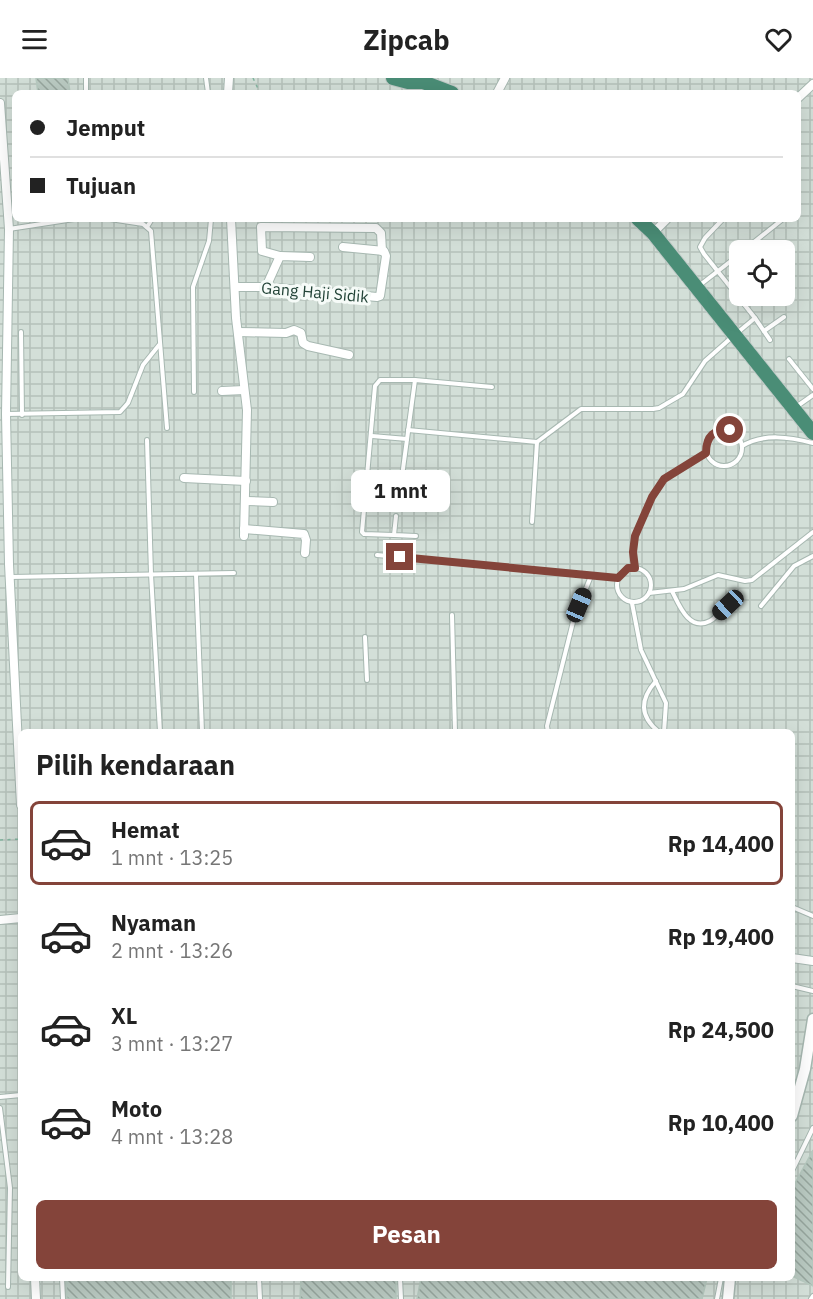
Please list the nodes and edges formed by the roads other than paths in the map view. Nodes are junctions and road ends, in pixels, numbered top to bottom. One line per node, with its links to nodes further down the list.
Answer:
1 (393, 78): 2 (highway)
2 (424, 84): 4 (highway)
3 (813, 84): 5 (street)
4 (443, 90)
5 (801, 95)
6 (0, 103): 7 (street)
7 (4, 205): 18 (street)
8 (54, 222): 18 (lane)
9 (130, 222): 17 (lane)
10 (150, 222): 17 (lane)
11 (211, 222): 48 (lane)
12 (231, 222): 28 (street)
13 (641, 222): 19 (highway)
14 (664, 222): 19 (street)
15 (720, 222): 26 (lane)
16 (779, 222): 20 (lane)
17 (147, 227): 39 (lane)
18 (9, 229): 43 (street)
19 (653, 234): 30 (highway)
20 (757, 240)
21 (343, 247): 22 (street)
22 (382, 251): 23 (street); 29 (street, Gang Haji Sidik)
23 (280, 255): 24 (street); 29 (street)
24 (310, 257)
25 (729, 262): 26 (lane)
26 (717, 271): 27 (lane); 30 (lane)
27 (729, 286)
28 (234, 287): 29 (street, Gang Haji Sidik); 36 (street)
29 (266, 287)
30 (697, 288): 37 (highway)
31 (746, 306): 33 (lane)
32 (784, 316): 34 (lane)
33 (755, 318): 34 (lane); 37 (lane)
34 (764, 331): 38 (lane)
35 (21, 332): 52 (lane)
36 (238, 332): 40 (street); 46 (street)
37 (734, 335): 50 (highway); 59 (lane)
38 (770, 340)
39 (159, 345): 52 (lane); 53 (lane)
40 (349, 355)
41 (789, 359): 45 (lane)
42 (415, 380): 44 (lane); 55 (lane); 56 (lane)
43 (3, 382): 51 (street)
44 (492, 387)
45 (813, 389)
46 (244, 390): 47 (street); 65 (street)
47 (222, 391)
48 (194, 392)
49 (813, 395): 50 (lane)
50 (793, 410): 54 (highway)
51 (6, 414): 52 (lane); 63 (street)
52 (22, 415)
53 (167, 428)
54 (811, 428)
55 (408, 429): 57 (lane); 59 (lane)
56 (372, 436): 57 (lane); 72 (lane)
57 (407, 439): 68 (lane)
58 (147, 440): 79 (lane)
59 (537, 442): 70 (lane)
60 (813, 443): 61 (lane)
61 (742, 446): 62 (lane); 62 (lane)
62 (706, 453): 77 (lane)
63 (3, 465): 82 (street)
64 (184, 478): 65 (street)
65 (246, 481): 66 (street)
66 (246, 501): 67 (street); 74 (street)
67 (273, 502)
68 (398, 506)
69 (396, 516): 72 (lane)
70 (532, 522)
71 (813, 532): 84 (lane)
72 (394, 535): 73 (lane)
73 (416, 537)
74 (305, 553)
75 (376, 555): 81 (lane)
76 (813, 556): 88 (lane)
77 (635, 568): 83 (lane); 85 (lane)
78 (234, 573): 80 (lane)
79 (151, 574): 80 (lane); 82 (lane); 93 (lane)
80 (196, 574): 94 (lane)
81 (591, 576): 83 (lane); 96 (lane)
82 (9, 577): 99 (street)
83 (618, 578): 86 (lane)
84 (672, 591): 85 (lane); 87 (lane)
85 (649, 592): 86 (lane)
86 (632, 603): 92 (lane)
87 (728, 605)
88 (761, 606)
89 (452, 615): 95 (lane)
90 (365, 637): 91 (lane)
91 (367, 680)
92 (656, 681): 97 (lane); 98 (lane)
93 (160, 729)
94 (202, 729)
95 (454, 729)
96 (548, 729)
97 (656, 729)
98 (664, 729)
99 (18, 748)
100 (795, 908): 101 (lane)
101 (813, 916)
102 (18, 918): 103 (street)
103 (0, 920)
104 (795, 958): 105 (street)
105 (813, 961)
106 (795, 987): 107 (lane)
107 (813, 991)
108 (813, 1019): 111 (street)
109 (18, 1095): 110 (lane)
110 (0, 1097)
111 (795, 1099)
112 (0, 1108): 121 (lane)
113 (813, 1128): 114 (lane)
114 (795, 1165)
115 (36, 1281): 122 (street)
116 (62, 1281): 123 (lane)
117 (259, 1281): 124 (lane)
118 (400, 1281): 125 (lane)
119 (720, 1281): 126 (lane)
120 (730, 1281): 127 (street)
121 (8, 1287)
122 (36, 1299)
123 (63, 1299)
124 (260, 1299)
125 (401, 1299)
126 (717, 1299)
127 (728, 1299)

